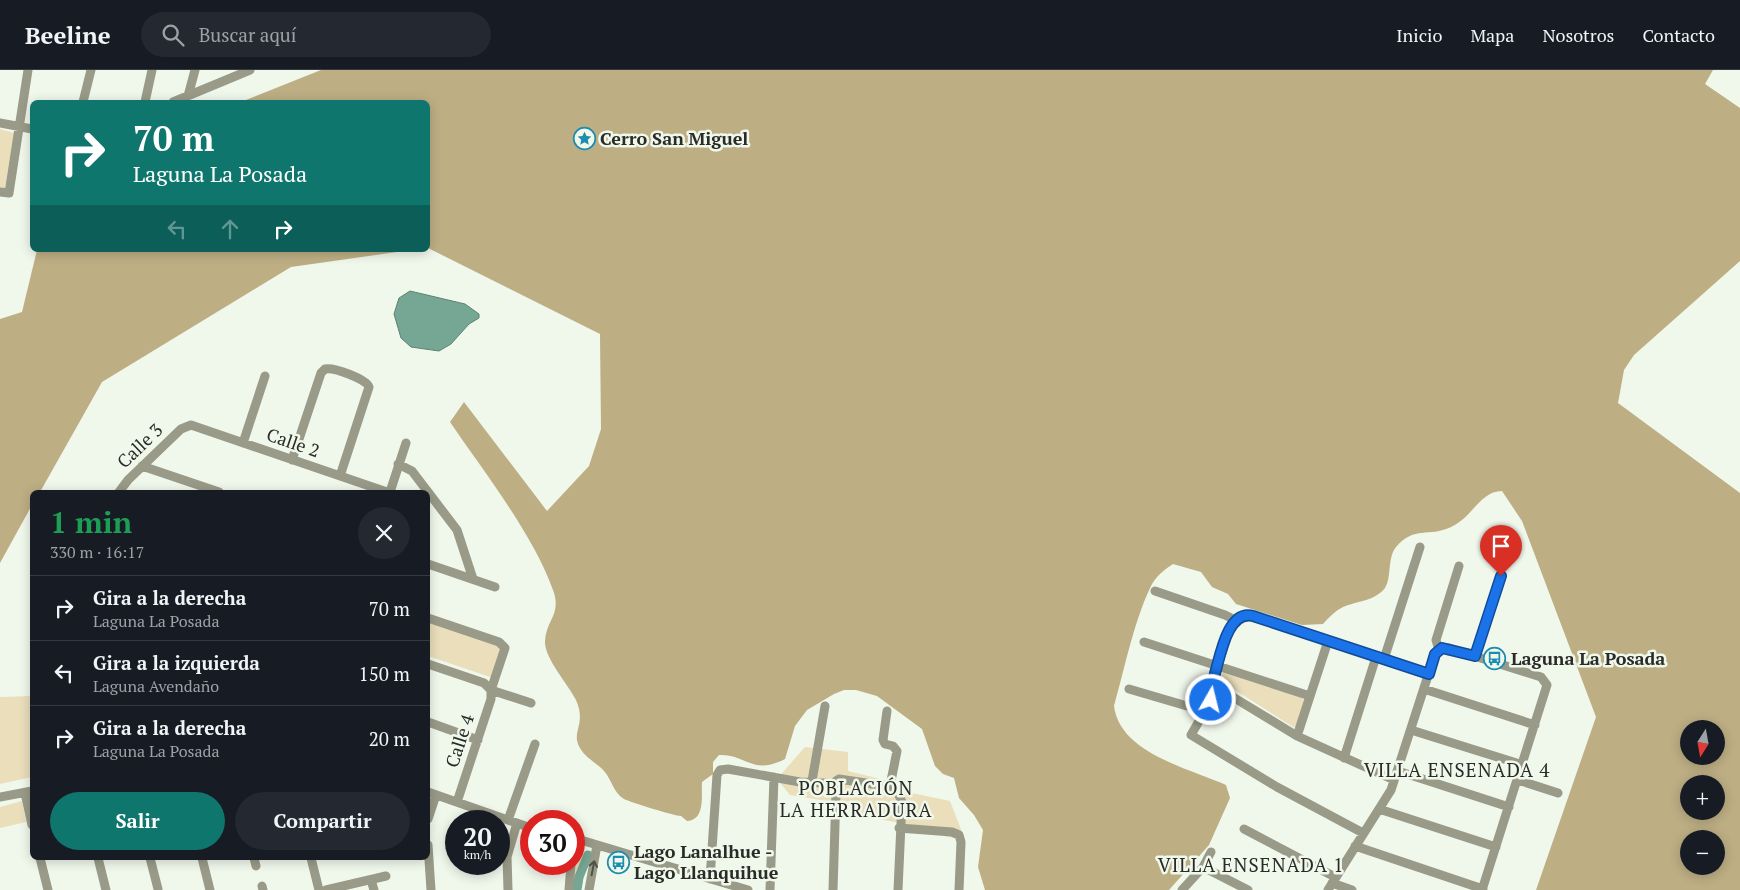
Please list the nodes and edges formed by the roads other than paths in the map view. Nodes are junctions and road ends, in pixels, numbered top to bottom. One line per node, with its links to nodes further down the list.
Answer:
1 (28, 70): 11 (street)
2 (91, 70): 7 (street)
3 (152, 70): 8 (street)
4 (194, 70): 6 (street)
5 (246, 71): 6 (street)
6 (188, 96): 9 (street)
7 (84, 100)
8 (145, 100)
9 (178, 100)
10 (0, 123): 11 (street)
11 (19, 126): 12 (street); 13 (street)
12 (30, 129)
13 (0, 192)
14 (265, 376): 16 (street)
15 (187, 426): 16 (street, Calle 2); 20 (street, Calle 3)
16 (243, 443): 18 (street, Calle 2)
17 (406, 443): 19 (street)
18 (292, 460): 21 (street, Calle 2); 21 (street)
19 (398, 464): 25 (street); 26 (street)
20 (142, 466): 22 (street, Calle 3); 23 (street)
21 (340, 476): 24 (street, Calle 2)
22 (121, 490)
23 (212, 490)
24 (382, 490)
25 (389, 490)
26 (426, 490)
27 (430, 495): 32 (street)
28 (1420, 548): 41 (street)
29 (430, 565): 32 (street)
30 (1459, 566): 39 (street)
31 (1501, 576): 40 (street)
32 (474, 579): 33 (street)
33 (495, 587)
34 (1155, 591): 36 (street)
35 (430, 619): 48 (street, Calle 4)
36 (1235, 620): 37 (street); 43 (street)
37 (1328, 641): 41 (street); 49 (street)
38 (1144, 642): 43 (street)
39 (1439, 650): 40 (street); 44 (street)
40 (1475, 656): 55 (street)
41 (1380, 658): 44 (street); 60 (street)
42 (430, 665): 48 (street)
43 (1218, 666): 45 (street); 49 (street)
44 (1429, 674): 47 (street)
45 (1218, 688): 53 (street); 57 (street)
46 (1129, 689): 53 (street)
47 (1424, 689): 55 (street); 56 (street)
48 (492, 690): 50 (street); 58 (street, Calle 4)
49 (1310, 696): 57 (street)
50 (531, 703)
51 (825, 706): 66 (street)
52 (887, 711): 68 (street)
53 (1204, 711): 81 (street)
54 (430, 723): 58 (street)
55 (1535, 725): 61 (street)
56 (1411, 730): 61 (street); 62 (street)
57 (1297, 736): 60 (street)
58 (478, 740): 73 (street, Calle 4)
59 (535, 744): 77 (street)
60 (1344, 758): 64 (street)
61 (1523, 766): 65 (street)
62 (1398, 771): 64 (street); 75 (street)
63 (774, 777): 66 (street); 96 (street); 111 (street)
64 (1394, 780): 76 (street)
65 (1518, 780): 70 (street); 75 (street)
66 (812, 781): 67 (street)
67 (832, 784): 68 (street); 112 (street)
68 (890, 786): 79 (street)
69 (29, 792): 72 (street)
70 (1558, 793)
71 (432, 794): 73 (street); 74 (street)
72 (0, 797)
73 (457, 802): 77 (street)
74 (430, 806)
75 (1509, 807): 85 (street)
76 (1379, 809): 81 (street); 85 (street)
77 (513, 822): 78 (street); 107 (street)
78 (520, 824)
79 (899, 828): 113 (street); 114 (street)
80 (1244, 829): 98 (street)
81 (1363, 833): 84 (street)
82 (585, 841): 83 (street)
83 (598, 845): 96 (street); 109 (street, one-way to 83)
84 (1355, 846): 98 (street); 118 (street)
85 (1496, 847): 118 (street)
86 (1211, 852): 93 (street)
87 (40, 860): 100 (street)
88 (98, 860): 101 (street)
89 (151, 860): 99 (street)
90 (202, 860): 102 (street)
91 (312, 860): 103 (street)
92 (429, 860): 106 (street)
93 (1203, 867): 115 (street); 116 (street)
94 (570, 875): 108 (street)
95 (386, 876): 97 (street)
96 (710, 879): 110 (street)
97 (371, 880): 104 (street); 105 (street)
98 (1331, 884): 117 (street)
99 (158, 889)
100 (48, 890)
101 (106, 890)
102 (210, 890)
103 (319, 890)
104 (326, 890)
105 (374, 890)
106 (430, 890)
107 (508, 890)
108 (569, 890)
109 (589, 890)
110 (746, 890)
111 (770, 890)
112 (833, 890)
113 (898, 890)
114 (959, 890)
115 (1182, 890)
116 (1248, 890)
117 (1352, 890)
118 (1482, 890)

